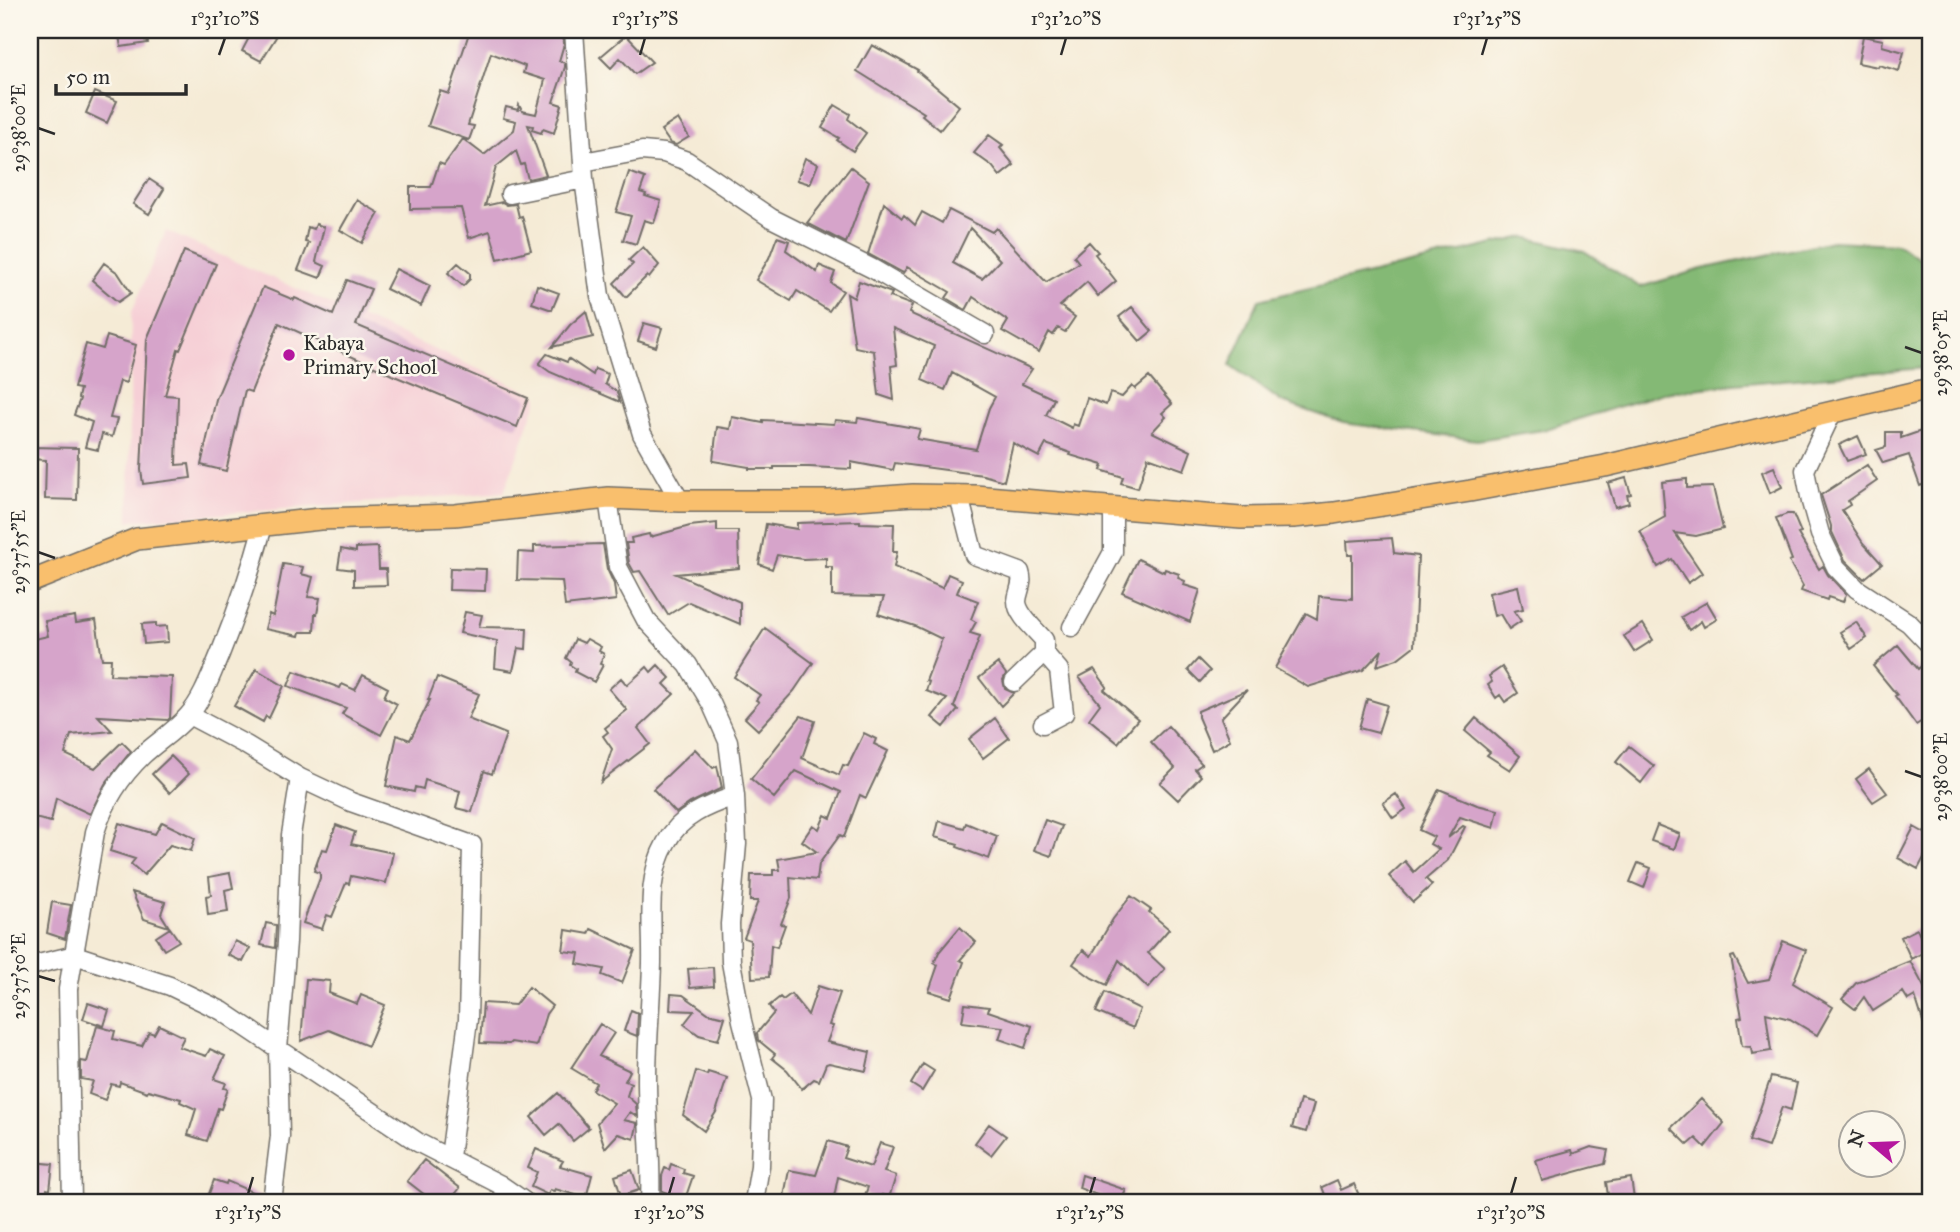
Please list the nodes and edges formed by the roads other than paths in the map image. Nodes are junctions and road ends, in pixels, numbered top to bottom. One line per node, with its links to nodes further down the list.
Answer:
1 (574, 30): 2 (street)
2 (584, 170): 3 (street); 4 (street); 9 (street)
3 (510, 194)
4 (985, 334)
5 (1930, 389): 6 (main road)
6 (1832, 413): 10 (main road); 14 (street)
7 (959, 496): 9 (main road); 10 (main road); 15 (street)
8 (608, 498): 9 (main road); 11 (main road); 20 (street)
9 (680, 501)
10 (1114, 507): 13 (street)
11 (263, 526): 12 (main road); 17 (street)
12 (30, 582)
13 (1072, 627)
14 (1930, 645)
15 (1044, 653): 16 (street); 18 (street)
16 (1014, 682)
17 (189, 715): 19 (street); 21 (street)
18 (1043, 724)
19 (300, 778): 23 (street); 24 (street)
20 (735, 796): 28 (street); 29 (street)
21 (75, 955): 22 (street); 23 (street); 25 (street)
22 (30, 966)
23 (278, 1049): 24 (street); 26 (street)
24 (450, 1157): 27 (street)
25 (72, 1202)
26 (272, 1202)
27 (525, 1202)
28 (650, 1202)
29 (754, 1202)

